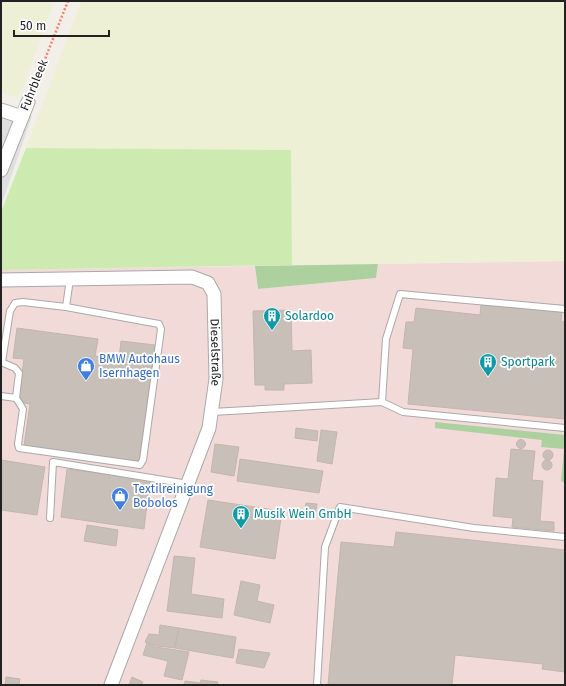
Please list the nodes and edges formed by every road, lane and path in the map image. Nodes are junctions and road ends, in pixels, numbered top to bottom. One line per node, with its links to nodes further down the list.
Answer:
1 (68, 1): 2 (path, Fuhrbleek)
2 (28, 102): 4 (street, Fuhrbleek)
3 (1, 110): 4 (street)
4 (22, 117): 5 (street, Fuhrbleek)
5 (1, 170)
6 (70, 279): 7 (street, Dieselstraße); 8 (lane); 14 (street, Dieselstraße)
7 (1, 280)
8 (66, 307): 10 (lane); 12 (lane)
9 (565, 309): 13 (lane)
10 (1, 362): 12 (lane)
11 (1, 396): 12 (lane)
12 (16, 398)
13 (382, 402): 14 (lane); 15 (lane)
14 (212, 412): 16 (street, Dieselstraße)
15 (565, 428)
16 (188, 484): 17 (lane); 19 (street, Dieselstraße)
17 (50, 518)
18 (565, 537): 20 (lane)
19 (111, 685)
20 (317, 685)

